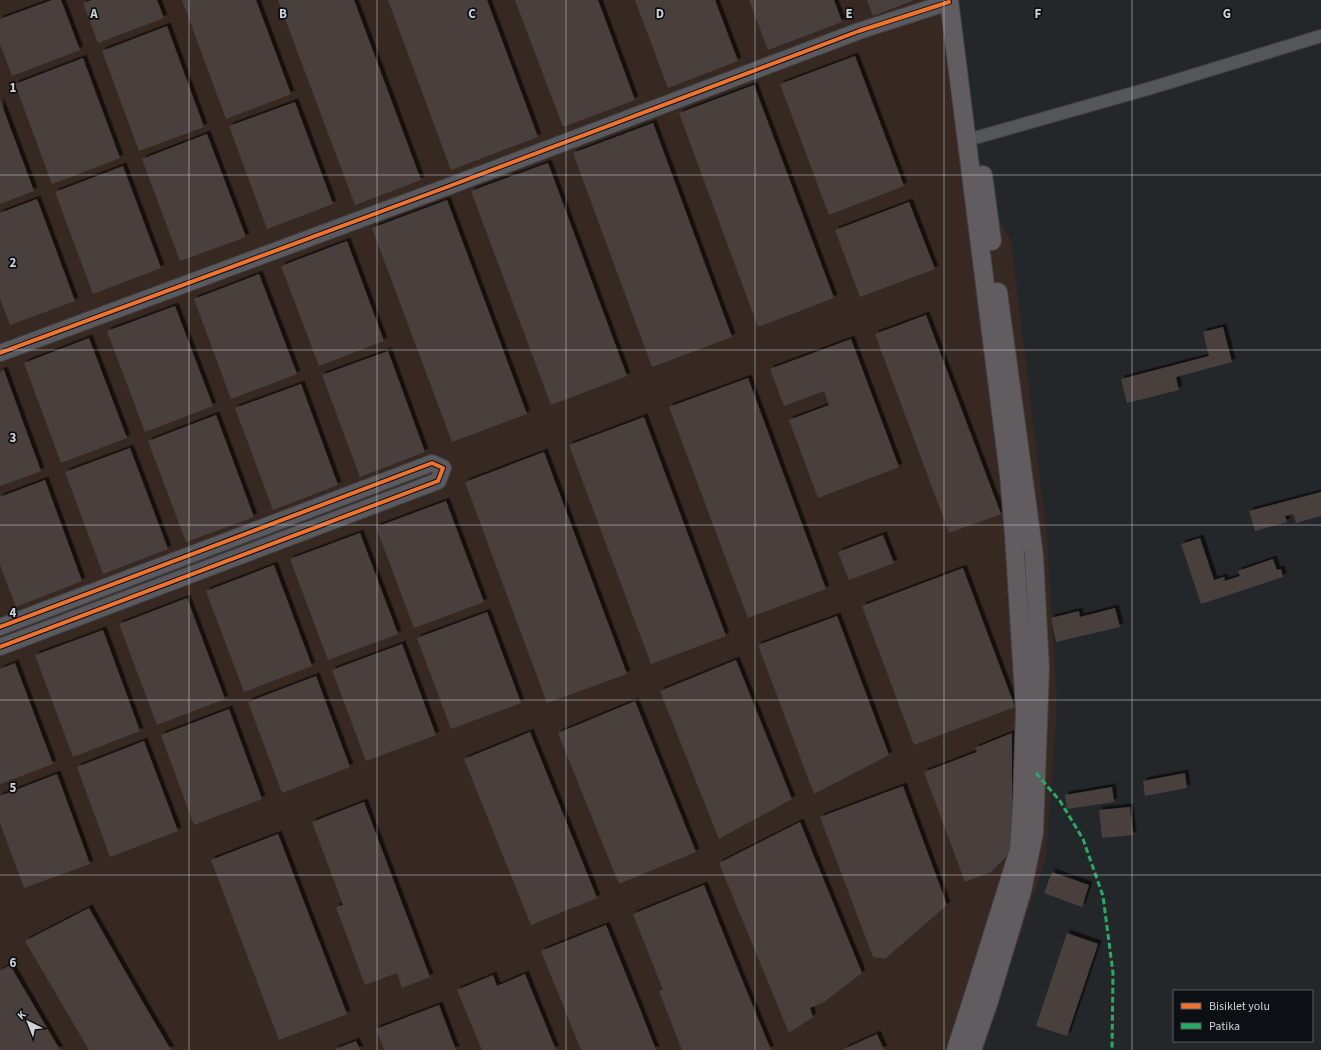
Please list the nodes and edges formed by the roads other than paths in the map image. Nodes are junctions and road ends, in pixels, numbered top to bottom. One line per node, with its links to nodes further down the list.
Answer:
1 (953, 1): 3 (main road); 4 (street); 7 (main road)
2 (1321, 36): 3 (street)
3 (978, 138): 8 (main road)
4 (0, 353)
5 (0, 627): 6 (street)
6 (0, 647)
7 (956, 1050)
8 (972, 1050)

